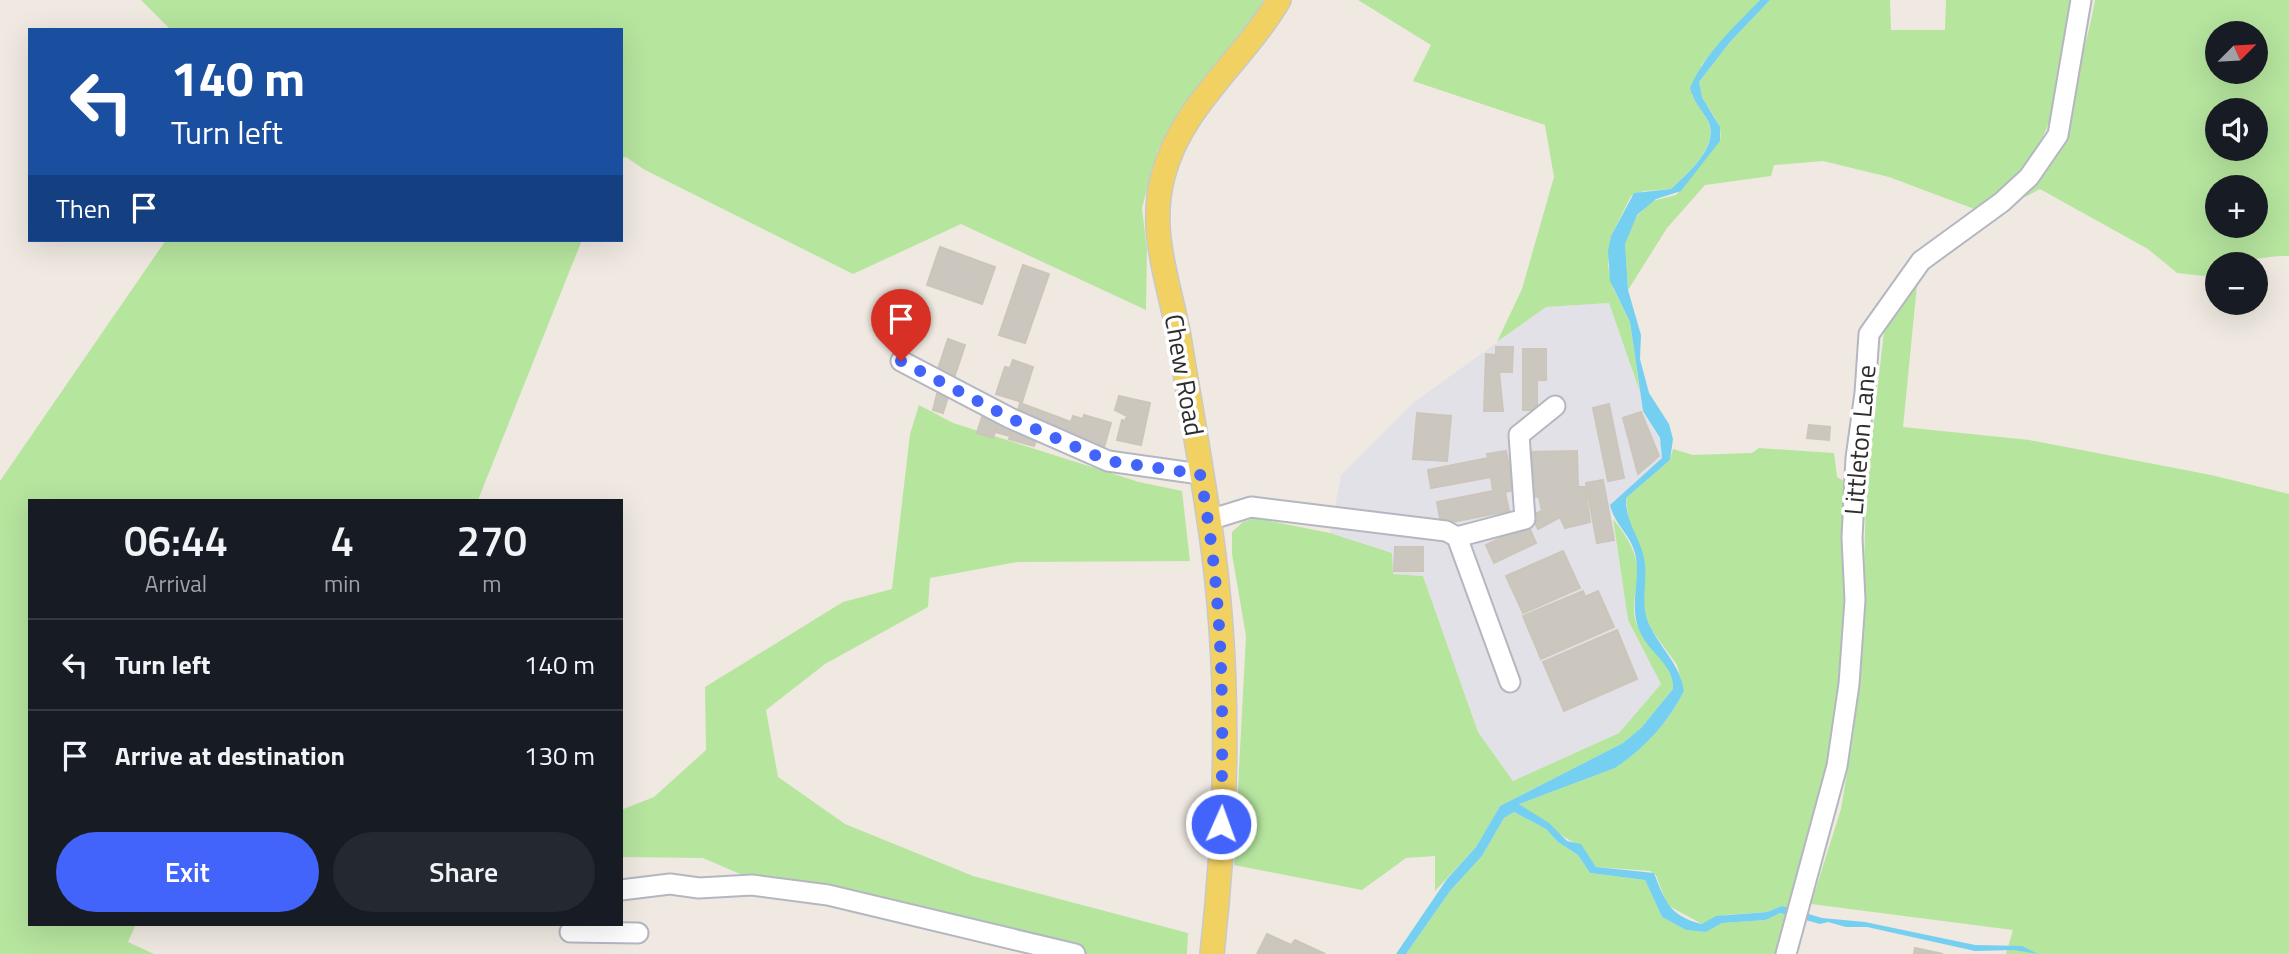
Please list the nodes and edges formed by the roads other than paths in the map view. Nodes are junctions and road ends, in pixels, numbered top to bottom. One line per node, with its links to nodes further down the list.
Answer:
1 (1279, 0): 5 (main road, Chew Road)
2 (2081, 0): 15 (street, Littleton Lane)
3 (901, 361): 5 (street)
4 (1555, 405): 7 (street)
5 (1200, 474): 6 (main road, Chew Road)
6 (1209, 520): 7 (street); 14 (main road, Chew Road)
7 (1457, 537): 8 (street)
8 (1510, 682)
9 (623, 890): 13 (street)
10 (597, 928): 11 (street); 12 (street)
11 (570, 932)
12 (638, 933)
13 (1075, 954)
14 (1212, 954)
15 (1786, 954)

